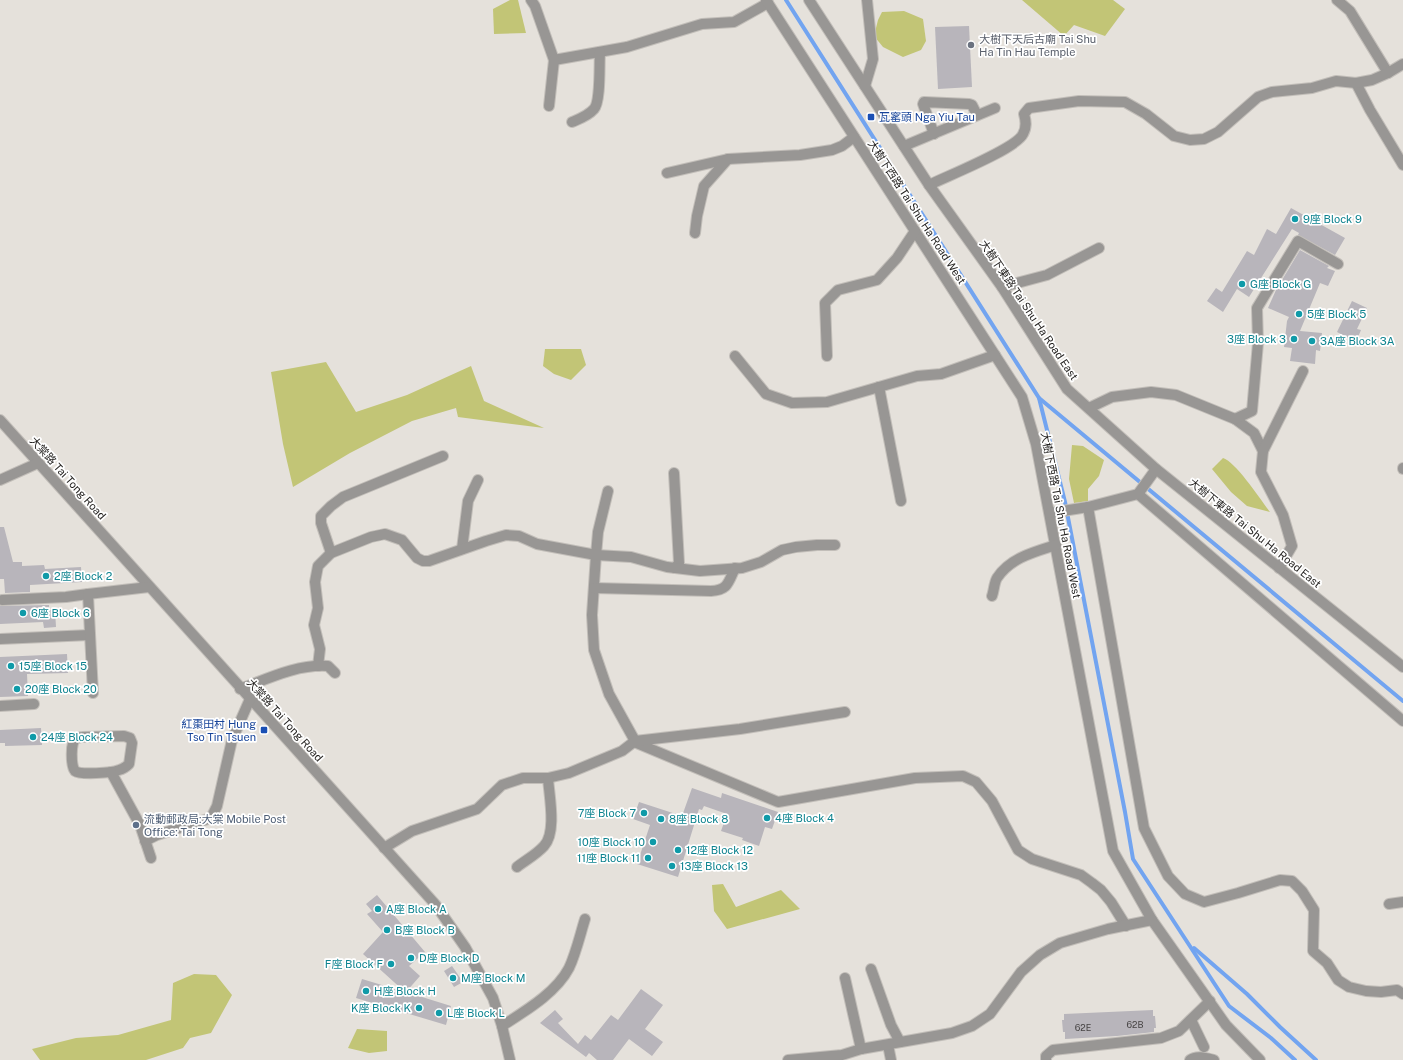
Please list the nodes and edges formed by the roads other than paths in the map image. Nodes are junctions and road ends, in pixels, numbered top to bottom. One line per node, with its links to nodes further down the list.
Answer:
1 (531, 0): 7 (street)
2 (809, 0): 11 (street, 大樹下東路 Tai Shu Ha Road East)
3 (867, 0): 11 (street)
4 (1337, 0): 9 (street)
5 (767, 1): 6 (street); 17 (street, 大樹下西路 Tai Shu Ha Road West)
6 (600, 52): 7 (street); 15 (street)
7 (554, 60): 12 (street)
8 (1403, 64): 9 (street)
9 (1388, 73): 10 (street)
10 (1356, 83): 20 (street); 22 (street)
11 (865, 86): 18 (street, 大樹下東路 Tai Shu Ha Road East)
12 (549, 106)
13 (995, 108): 14 (street)
14 (977, 115): 16 (street); 16 (street)
15 (572, 122)
16 (934, 134): 18 (street)
17 (854, 137): 19 (street); 23 (street, 大樹下西路 Tai Shu Ha Road West)
18 (904, 146): 22 (street, 大樹下東路 Tai Shu Ha Road East)
19 (728, 159): 21 (street); 24 (street)
20 (1403, 165)
21 (667, 174)
22 (929, 185): 27 (street, 大樹下東路 Tai Shu Ha Road East)
23 (915, 231): 28 (street, 大樹下西路 Tai Shu Ha Road West); 30 (street)
24 (696, 233)
25 (1099, 248): 27 (street)
26 (1338, 264): 35 (street)
27 (1002, 287): 33 (street, 大樹下東路 Tai Shu Ha Road East)
28 (995, 355): 32 (street); 47 (street, 大樹下西路 Tai Shu Ha Road West)
29 (735, 356): 32 (street)
30 (827, 356)
31 (1303, 371): 36 (street)
32 (879, 387): 45 (street)
33 (1089, 408): 35 (street); 39 (street, 大樹下東路 Tai Shu Ha Road East)
34 (0, 420): 38 (street, 大棠路 Tai Tong Road)
35 (1235, 420): 36 (street)
36 (1263, 451): 55 (street)
37 (443, 456): 51 (street)
38 (38, 463): 41 (street); 56 (street, 大棠路 Tai Tong Road)
39 (1155, 471): 44 (street); 55 (street, 大樹下東路 Tai Shu Ha Road East)
40 (674, 472): 53 (street)
41 (0, 480)
42 (478, 480): 50 (street)
43 (608, 490): 52 (street)
44 (1140, 492): 46 (street); 72 (street)
45 (901, 500)
46 (1088, 506): 47 (street); 87 (street)
47 (1050, 513): 49 (street, 大樹下西路 Tai Shu Ha Road West)
48 (835, 545): 54 (street)
49 (1056, 545): 59 (street); 83 (street, 大樹下西路 Tai Shu Ha Road West)
50 (462, 549): 51 (street); 52 (street)
51 (330, 553): 63 (street)
52 (596, 555): 53 (street); 57 (street)
53 (675, 568): 54 (street)
54 (735, 568): 57 (street)
55 (1279, 568): 64 (street, 大樹下東路 Tai Shu Ha Road East)
56 (149, 587): 58 (street); 66 (street, 大棠路 Tai Tong Road)
57 (594, 588): 73 (street)
58 (88, 594): 60 (street); 61 (street)
59 (992, 596)
60 (2, 600)
61 (90, 635): 62 (street); 67 (street)
62 (0, 639)
63 (318, 666): 65 (street); 66 (street)
64 (1403, 667)
65 (335, 673)
66 (240, 689): 68 (street, 大棠路 Tai Tong Road)
67 (93, 693)
68 (250, 699): 76 (street); 77 (street, 大棠路 Tai Tong Road)
69 (34, 704): 70 (street)
70 (0, 706)
71 (845, 712): 73 (street)
72 (1403, 720)
73 (634, 742): 75 (street); 84 (street)
74 (110, 772): 74 (street); 76 (street)
75 (548, 778): 77 (street); 79 (street)
76 (145, 841): 78 (street)
77 (384, 848): 90 (street, 大棠路 Tai Tong Road)
78 (151, 858)
79 (517, 867)
80 (1403, 902): 81 (street)
81 (1389, 904)
82 (585, 919): 90 (street)
83 (1152, 920): 84 (street); 88 (street, 大樹下西路 Tai Shu Ha Road West)
84 (1126, 926): 91 (street)
85 (871, 969): 91 (street)
86 (845, 978): 94 (street)
87 (1403, 994)
88 (1210, 1001): 89 (street); 101 (street, 大樹下西路 Tai Shu Ha Road West)
89 (1191, 1020): 93 (street); 98 (street)
90 (502, 1026): 95 (street, 大棠路 Tai Tong Road)
91 (900, 1042): 92 (street)
92 (888, 1045): 94 (street); 97 (street)
93 (1204, 1047)
94 (861, 1049): 96 (street)
95 (510, 1060)
96 (788, 1060)
97 (891, 1060)
98 (1046, 1060)
99 (1190, 1060): 100 (street)
100 (1214, 1060)
101 (1260, 1060)

